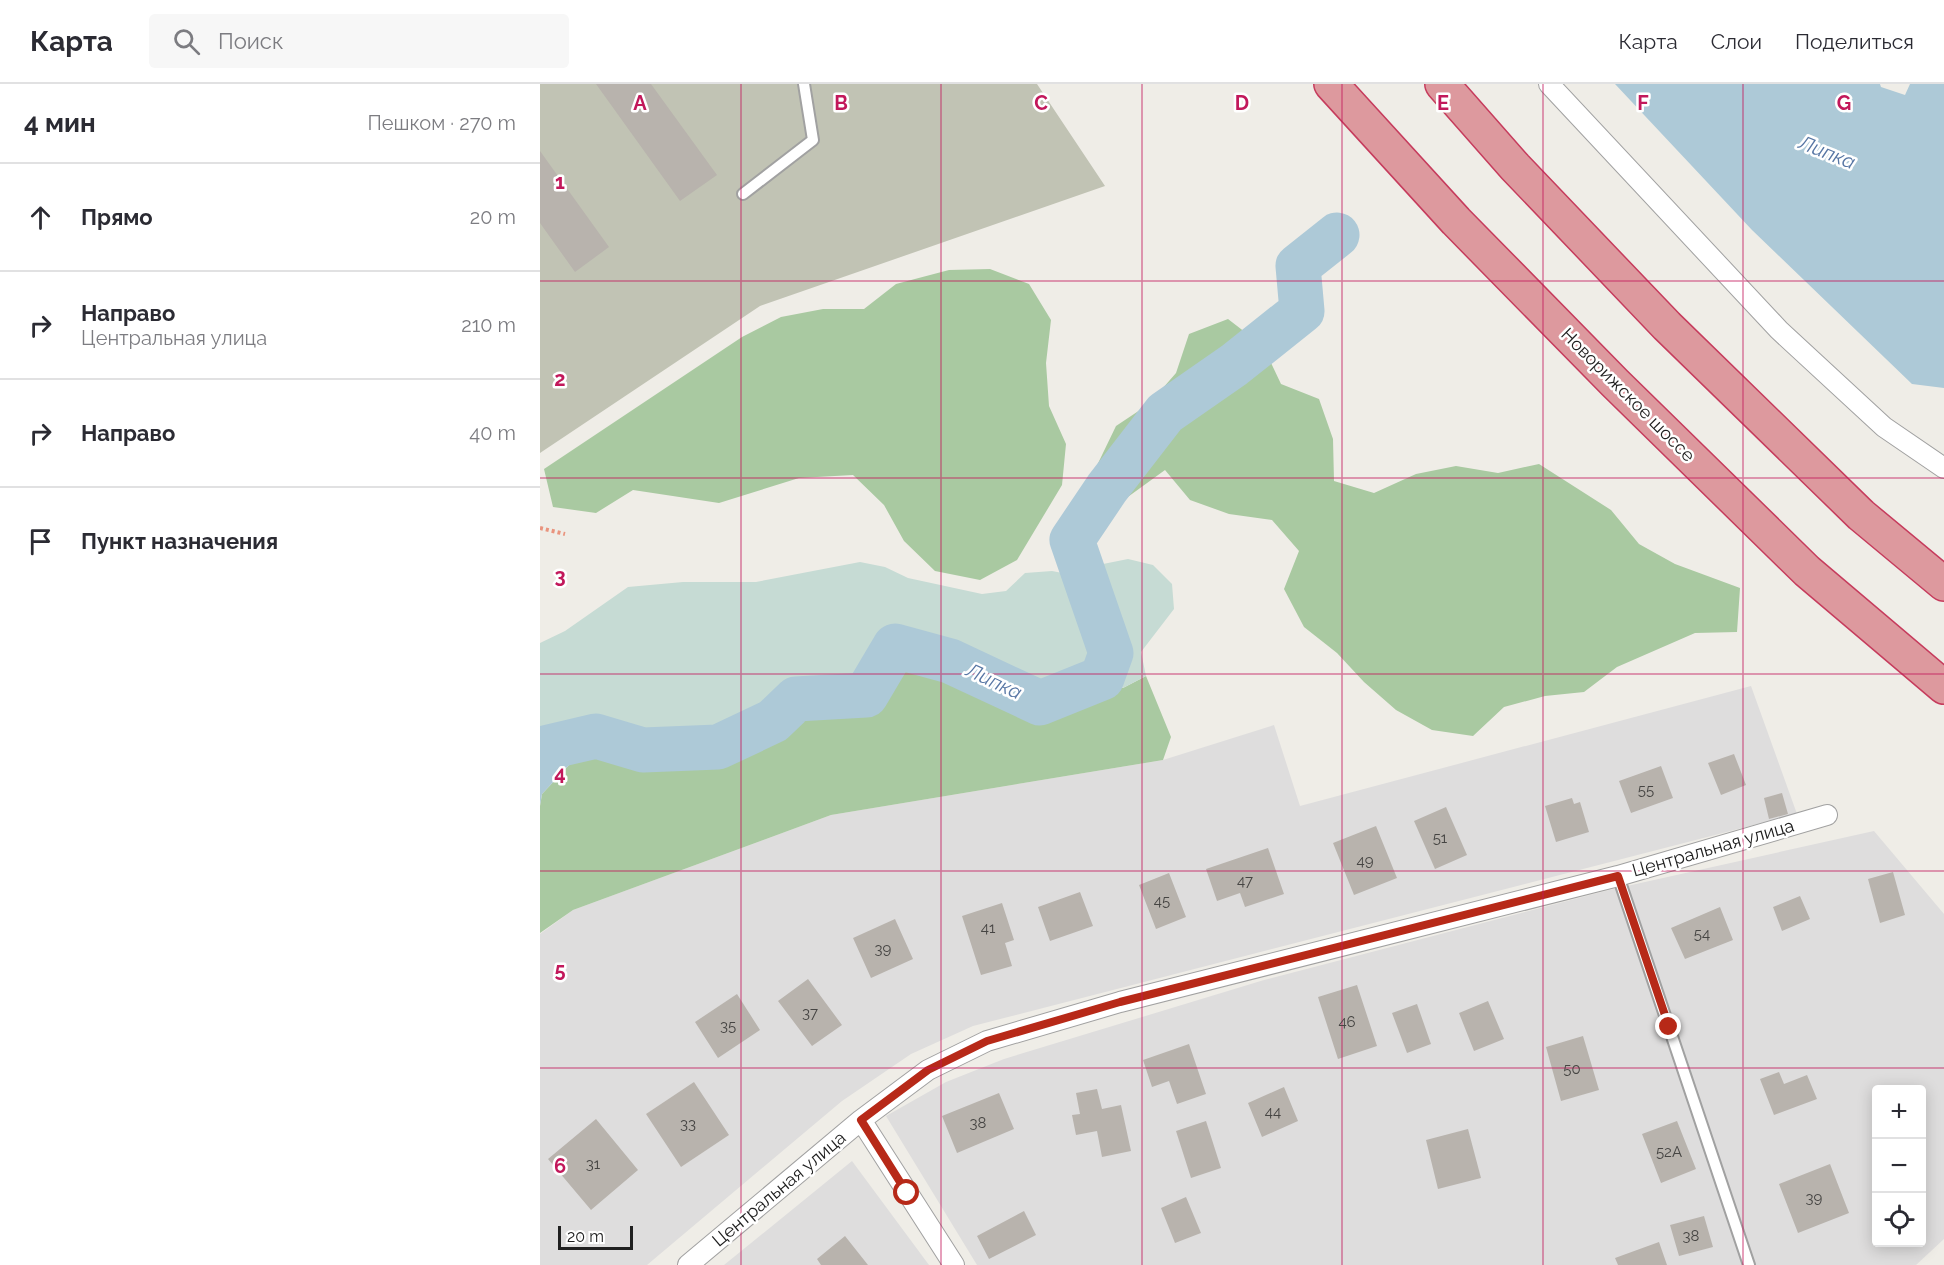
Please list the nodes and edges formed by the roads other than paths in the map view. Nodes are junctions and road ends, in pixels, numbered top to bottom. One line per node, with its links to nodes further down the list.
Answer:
1 (804, 84): 5 (lane)
2 (1331, 84): 8 (highway, Новорижское шоссе)
3 (1442, 84): 7 (highway)
4 (1549, 84): 6 (street)
5 (743, 194)
6 (1944, 468)
7 (1944, 584)
8 (1944, 687)
9 (1827, 815): 10 (street, Центральная улица)
10 (1618, 876): 11 (street, Центральная улица); 14 (lane)
11 (861, 1120): 12 (street, Центральная улица); 13 (street)
12 (688, 1265)
13 (954, 1265)
14 (1749, 1265)

